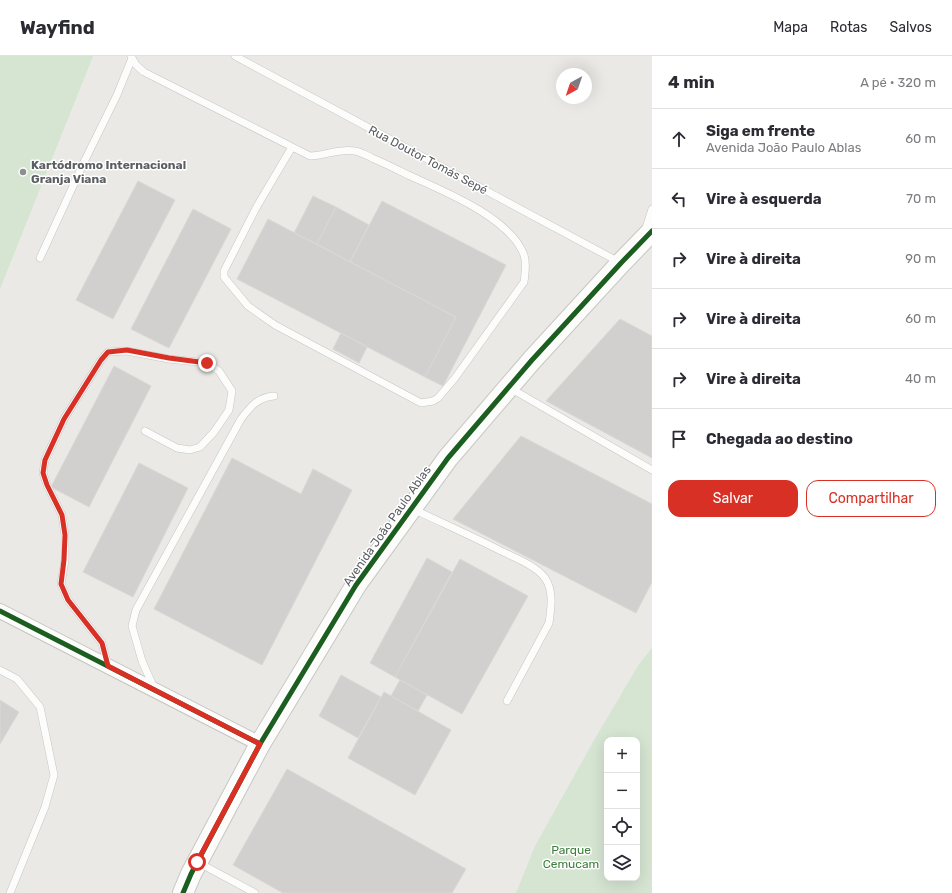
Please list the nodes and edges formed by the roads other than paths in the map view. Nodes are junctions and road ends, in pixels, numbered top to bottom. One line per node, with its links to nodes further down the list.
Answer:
1 (235, 56): 7 (lane, Rua Doutor Tomás Sepé)
2 (131, 57): 3 (lane); 6 (lane)
3 (292, 147): 3 (lane)
4 (652, 209): 5 (lane)
5 (647, 236): 7 (street, Avenida João Paulo Ablas)
6 (40, 258)
7 (621, 263): 8 (street, Avenida João Paulo Ablas)
8 (509, 387): 11 (lane); 12 (street, Avenida João Paulo Ablas)
9 (274, 396): 16 (lane)
10 (145, 431): 14 (lane)
11 (652, 470)
12 (411, 509): 17 (lane); 18 (street, Avenida João Paulo Ablas)
13 (0, 611): 14 (street)
14 (108, 666): 16 (street)
15 (0, 670): 20 (lane)
16 (155, 690): 18 (street)
17 (507, 701)
18 (260, 744): 19 (street, Avenida João Paulo Ablas)
19 (197, 862): 21 (street, Avenida João Paulo Ablas); 22 (lane)
20 (10, 893)
21 (183, 893)
22 (255, 893)

